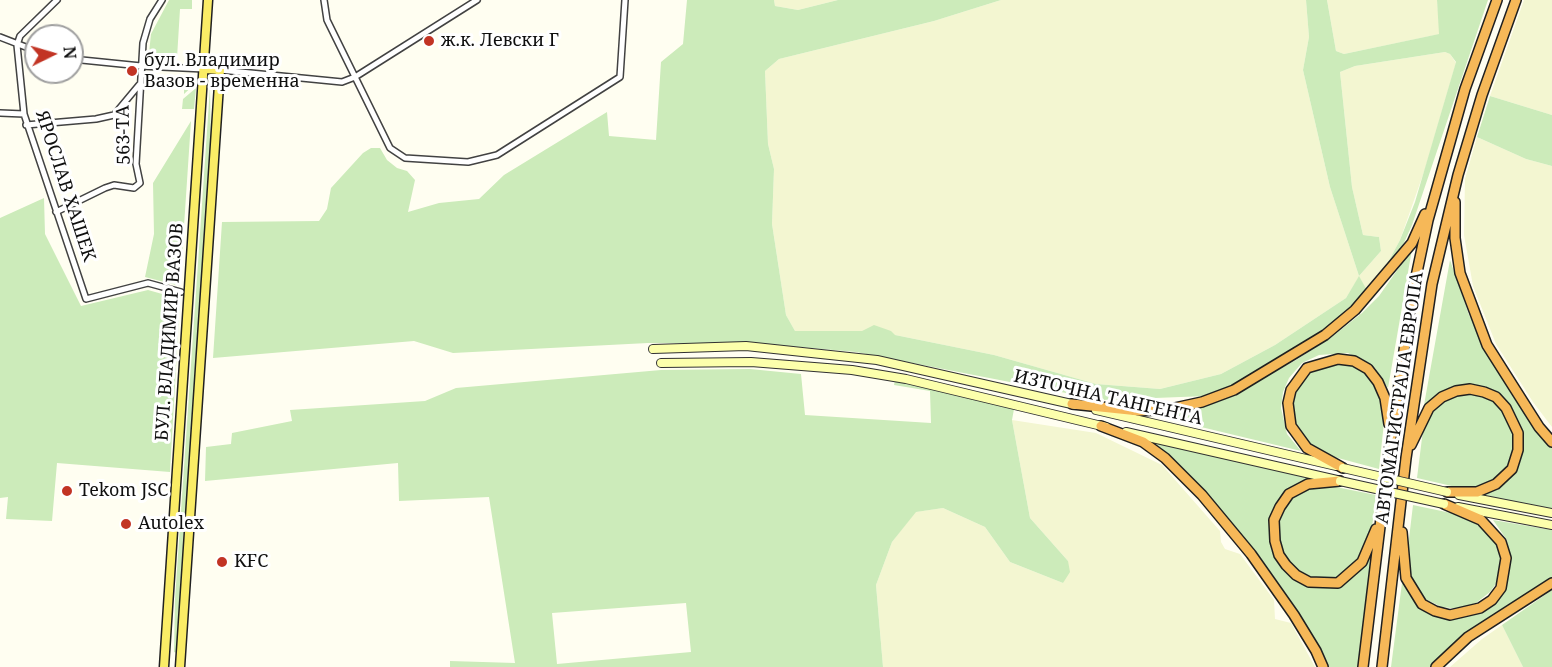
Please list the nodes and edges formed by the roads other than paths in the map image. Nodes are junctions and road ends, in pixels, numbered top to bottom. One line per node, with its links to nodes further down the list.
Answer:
1 (57, 0): 10 (street)
2 (162, 0): 13 (street, 563-ТА)
3 (208, 0): 14 (main road, БУЛ. ВЛАДИМИР ВАЗОВ)
4 (324, 0): 16 (street)
5 (477, 0): 16 (street)
6 (625, 0): 16 (street)
7 (1497, 0): 21 (highway, АВТОМАГИСТРАЛА ЕВРОПА)
8 (1516, 0): 22 (highway, АВТОМАГИСТРАЛА ЕВРОПА)
9 (0, 37): 10 (street)
10 (18, 45): 11 (street); 19 (street, ЯРОСЛАВ ХАШЕК)
11 (24, 47)
12 (84, 60): 13 (street)
13 (141, 66): 14 (street); 17 (street, 563-ТА)
14 (204, 69): 15 (main road); 41 (main road, БУЛ. ВЛАДИМИР ВАЗОВ)
15 (220, 70): 16 (street); 42 (main road, БУЛ. ВЛАДИМИР ВАЗОВ)
16 (355, 77)
17 (140, 85): 20 (street); 23 (street, 563-ТА)
18 (0, 113): 19 (street)
19 (24, 114): 20 (street, ЯРОСЛАВ ХАШЕК)
20 (26, 125): 23 (street, ЯРОСЛАВ ХАШЕК)
21 (1440, 172): 27 (highway); 30 (highway, АВТОМАГИСТРАЛА ЕВРОПА)
22 (1458, 175): 29 (highway); 31 (highway, АВТОМАГИСТРАЛА ЕВРОПА)
23 (56, 212): 24 (street, ЯРОСЛАВ ХАШЕК)
24 (181, 292)
25 (653, 349): 27 (street, ИЗТОЧНА ТАНГЕНТА)
26 (661, 363): 28 (street, ИЗТОЧНА ТАНГЕНТА)
27 (1072, 404): 32 (street, ИЗТОЧНА ТАНГЕНТА)
28 (1101, 426): 33 (street, ИЗТОЧНА ТАНГЕНТА); 43 (highway)
29 (1552, 442)
30 (1390, 444): 32 (highway); 36 (highway, АВТОМАГИСТРАЛА ЕВРОПА)
31 (1406, 458): 34 (highway); 37 (highway, АВТОМАГИСТРАЛА ЕВРОПА)
32 (1343, 468): 34 (street, ИЗТОЧНА ТАНГЕНТА, bridge)
33 (1340, 481): 35 (street, ИЗТОЧНА ТАНГЕНТА, bridge); 36 (highway)
34 (1447, 492): 38 (street, ИЗТОЧНА ТАНГЕНТА)
35 (1444, 504): 37 (highway); 39 (street, ИЗТОЧНА ТАНГЕНТА)
36 (1383, 507): 44 (highway, АВТОМАГИСТРАЛА ЕВРОПА)
37 (1400, 511): 45 (highway, АВТОМАГИСТРАЛА ЕВРОПА)
38 (1552, 513)
39 (1552, 525)
40 (1552, 583): 46 (highway)
41 (164, 667)
42 (180, 667)
43 (1323, 667)
44 (1363, 667)
45 (1382, 667)
46 (1436, 667)

